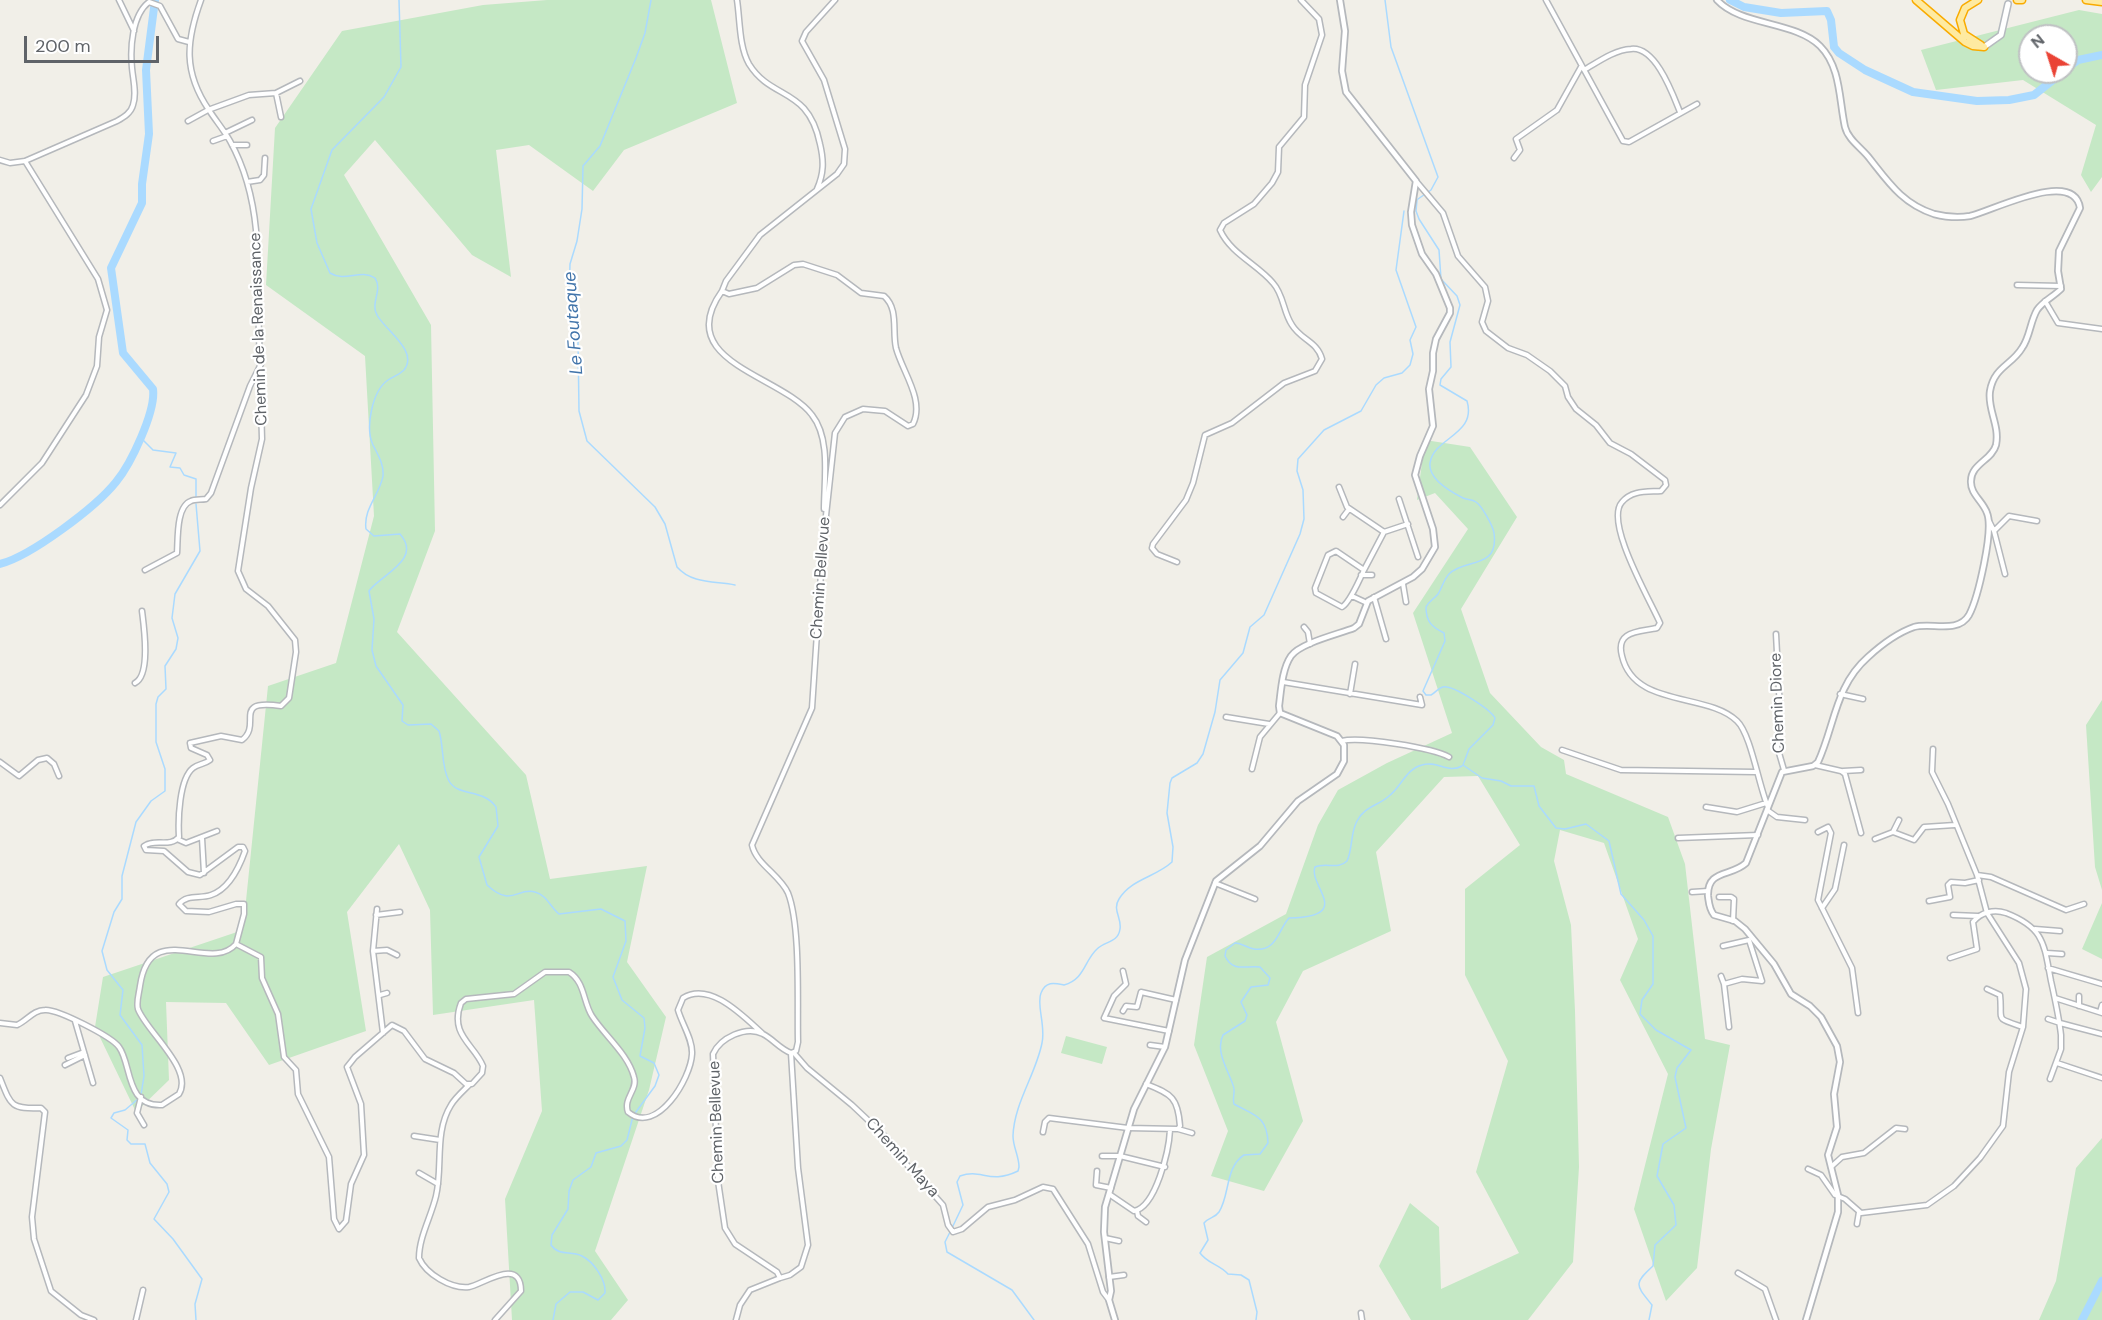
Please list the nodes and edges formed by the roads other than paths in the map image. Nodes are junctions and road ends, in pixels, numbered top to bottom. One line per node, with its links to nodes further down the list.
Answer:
1 (119, 0): 16 (street)
2 (201, 0): 17 (street, Chemin de la Renaissance)
3 (737, 0): 38 (street)
4 (835, 0): 38 (street)
5 (1301, 0): 57 (street)
6 (1340, 0): 36 (street)
7 (1546, 0): 19 (street)
8 (1717, 0): 40 (street)
9 (1916, 0): 18 (highway)
10 (1978, 0): 18 (highway)
11 (2016, 0): 12 (highway)
12 (2022, 0)
13 (2086, 0): 14 (highway)
14 (2102, 2)
15 (2008, 4): 18 (main road)
16 (134, 31): 17 (street); 35 (street)
17 (189, 42): 23 (street, Chemin de la Renaissance)
18 (1984, 47)
19 (1583, 68): 24 (street); 24 (street); 33 (street)
20 (300, 81): 21 (street)
21 (276, 93): 23 (street); 25 (street)
22 (1697, 104): 24 (street)
23 (208, 110): 27 (street); 28 (street, Chemin de la Renaissance)
24 (1680, 112)
25 (281, 117)
26 (252, 120): 28 (street)
27 (188, 121)
28 (226, 134): 29 (street); 30 (street, Chemin de la Renaissance)
29 (213, 141)
30 (232, 145): 31 (street); 37 (street, Chemin de la Renaissance)
31 (248, 145)
32 (265, 158): 37 (street)
33 (1514, 158)
34 (0, 160): 35 (street)
35 (25, 161): 47 (street)
36 (1416, 181): 63 (street); 95 (street, Chemin Diore)
37 (247, 182): 44 (street, Chemin de la Renaissance)
38 (817, 190): 41 (street)
39 (2017, 285): 40 (street)
40 (2062, 286): 42 (street)
41 (722, 291): 53 (street); 53 (street, Chemin Bellevue)
42 (2044, 301): 43 (street); 50 (street)
43 (2102, 329)
44 (261, 363): 58 (street); 109 (street, Chemin de la Renaissance)
45 (1339, 487): 48 (street)
46 (1399, 499): 52 (street)
47 (0, 505)
48 (1349, 509): 49 (street); 55 (street)
49 (1343, 517)
50 (1989, 520): 54 (street); 79 (street)
51 (2037, 520): 54 (street)
52 (1408, 524): 55 (street); 56 (street)
53 (825, 528): 167 (street, Chemin Bellevue)
54 (1994, 531): 60 (street)
55 (1384, 532): 59 (street)
56 (1418, 557)
57 (1177, 561)
58 (145, 570)
59 (1364, 570): 61 (street); 68 (street)
60 (2005, 574)
61 (1361, 575): 62 (street); 64 (street)
62 (1372, 575)
63 (1403, 584): 65 (street); 66 (street)
64 (1352, 596): 67 (street); 68 (street)
65 (1374, 597): 67 (street); 73 (street)
66 (1406, 602)
67 (1367, 603): 74 (street)
68 (1344, 606): 70 (street)
69 (142, 610): 77 (street)
70 (1343, 612)
71 (1304, 627): 74 (street)
72 (1776, 634): 92 (street, Chemin Diore)
73 (1386, 639)
74 (1310, 644): 76 (street)
75 (1355, 664): 78 (street)
76 (1283, 682): 78 (street); 82 (street)
77 (135, 683)
78 (1350, 694): 80 (street)
79 (1840, 694): 81 (street); 90 (street)
80 (1420, 697)
81 (1863, 699)
82 (1280, 713): 84 (street); 85 (street)
83 (1226, 717): 84 (street)
84 (1269, 724): 91 (street)
85 (1342, 741): 88 (street); 114 (street)
86 (1933, 749): 101 (street)
87 (1563, 750): 95 (street)
88 (1449, 757)
89 (0, 762): 96 (street)
90 (1815, 765): 92 (street); 94 (street)
91 (1252, 769)
92 (1784, 770): 98 (street)
93 (1861, 770): 94 (street)
94 (1841, 771): 105 (street)
95 (1755, 772): 98 (street, Chemin Diore)
96 (59, 776)
97 (1706, 807): 98 (street)
98 (1767, 807): 99 (street); 106 (street)
99 (1804, 820)
100 (1899, 820): 104 (street)
101 (1955, 825): 104 (street); 113 (street)
102 (217, 831): 107 (street)
103 (1818, 832): 121 (street)
104 (1893, 832): 110 (street)
105 (1861, 833)
106 (1759, 836): 108 (street); 115 (street)
107 (202, 838): 109 (street); 112 (street)
108 (1678, 838)
109 (177, 839): 112 (street)
110 (1875, 839)
111 (1844, 845): 121 (street)
112 (204, 874): 132 (street)
113 (1978, 878): 119 (street); 120 (street); 124 (street)
114 (1215, 883): 118 (street); 149 (street)
115 (1708, 891): 116 (street); 128 (street)
116 (1692, 892)
117 (1719, 897): 128 (street)
118 (1255, 899)
119 (1929, 901)
120 (2084, 904)
121 (1822, 908): 154 (street)
122 (377, 909): 125 (street)
123 (400, 912): 125 (street)
124 (1987, 913): 127 (street); 129 (street); 159 (street)
125 (375, 915): 134 (street)
126 (1953, 915): 127 (street)
127 (1978, 916): 138 (street)
128 (1734, 921): 131 (street)
129 (2035, 929): 130 (street); 135 (street)
130 (2060, 931)
131 (1751, 940): 133 (street); 142 (street); 191 (street)
132 (236, 944): 162 (street); 178 (street)
133 (1723, 946)
134 (373, 951): 137 (street); 146 (street)
135 (2047, 953): 136 (street); 139 (street)
136 (2062, 954)
137 (397, 955)
138 (1950, 958)
139 (2048, 968): 143 (street); 148 (street)
140 (1123, 971): 161 (street)
141 (1721, 976): 142 (street)
142 (1724, 984): 160 (street)
143 (2102, 984)
144 (1987, 989): 159 (street)
145 (387, 993): 146 (street)
146 (380, 995): 162 (street)
147 (2079, 996): 151 (street)
148 (2055, 999): 151 (street); 158 (street)
149 (1176, 1000): 152 (street); 161 (street)
150 (2102, 1005): 153 (street)
151 (2079, 1006): 153 (street)
152 (1123, 1011)
153 (2101, 1012)
154 (1858, 1013)
155 (2048, 1019): 158 (street)
156 (75, 1021): 157 (street); 168 (street); 178 (street)
157 (0, 1023)
158 (2060, 1023): 164 (street); 170 (street)
159 (2023, 1027): 199 (street)
160 (1729, 1028)
161 (1169, 1031): 166 (street)
162 (383, 1033): 177 (street)
163 (762, 1033): 167 (street); 177 (street); 207 (street, Chemin Bellevue)
164 (2102, 1034)
165 (1150, 1045): 166 (street)
166 (1165, 1047): 176 (street)
167 (792, 1053): 207 (street); 209 (street, Chemin Maya)
168 (84, 1054): 169 (street); 171 (street); 175 (street)
169 (69, 1058)
170 (2057, 1063): 173 (street); 174 (street)
171 (65, 1065)
172 (0, 1078): 211 (street)
173 (2102, 1078)
174 (2050, 1079)
175 (93, 1083)
176 (1146, 1084): 180 (street); 181 (street)
177 (469, 1085): 187 (street)
178 (141, 1097): 179 (street)
179 (144, 1125)
180 (1128, 1128): 183 (street); 184 (street); 189 (street)
181 (1178, 1129): 183 (street); 185 (street)
182 (1905, 1129): 191 (street)
183 (1170, 1130): 190 (street)
184 (1043, 1132)
185 (1192, 1133)
186 (414, 1136): 187 (street)
187 (440, 1140): 195 (street)
188 (1102, 1156): 189 (street)
189 (1119, 1156): 190 (street); 196 (street)
190 (1164, 1167): 198 (street)
191 (1831, 1167): 197 (street)
192 (1808, 1169): 197 (street)
193 (1097, 1171): 196 (street)
194 (419, 1173): 195 (street)
195 (438, 1184): 213 (street)
196 (1110, 1191): 198 (street); 202 (street)
197 (1838, 1195): 199 (street); 218 (street)
198 (1137, 1211): 200 (street)
199 (1859, 1212): 201 (street)
200 (1146, 1222)
201 (1857, 1224)
202 (1105, 1238): 203 (street); 206 (street)
203 (1119, 1241)
204 (1738, 1273): 217 (street)
205 (1124, 1275): 206 (street)
206 (1109, 1277): 209 (street)
207 (780, 1278): 214 (street)
208 (142, 1290): 212 (street)
209 (1109, 1300): 215 (street)
210 (1361, 1312): 216 (street)
211 (94, 1320)
212 (135, 1320)
213 (495, 1320)
214 (736, 1320)
215 (1115, 1320)
216 (1362, 1320)
217 (1776, 1320)
218 (1806, 1320)

